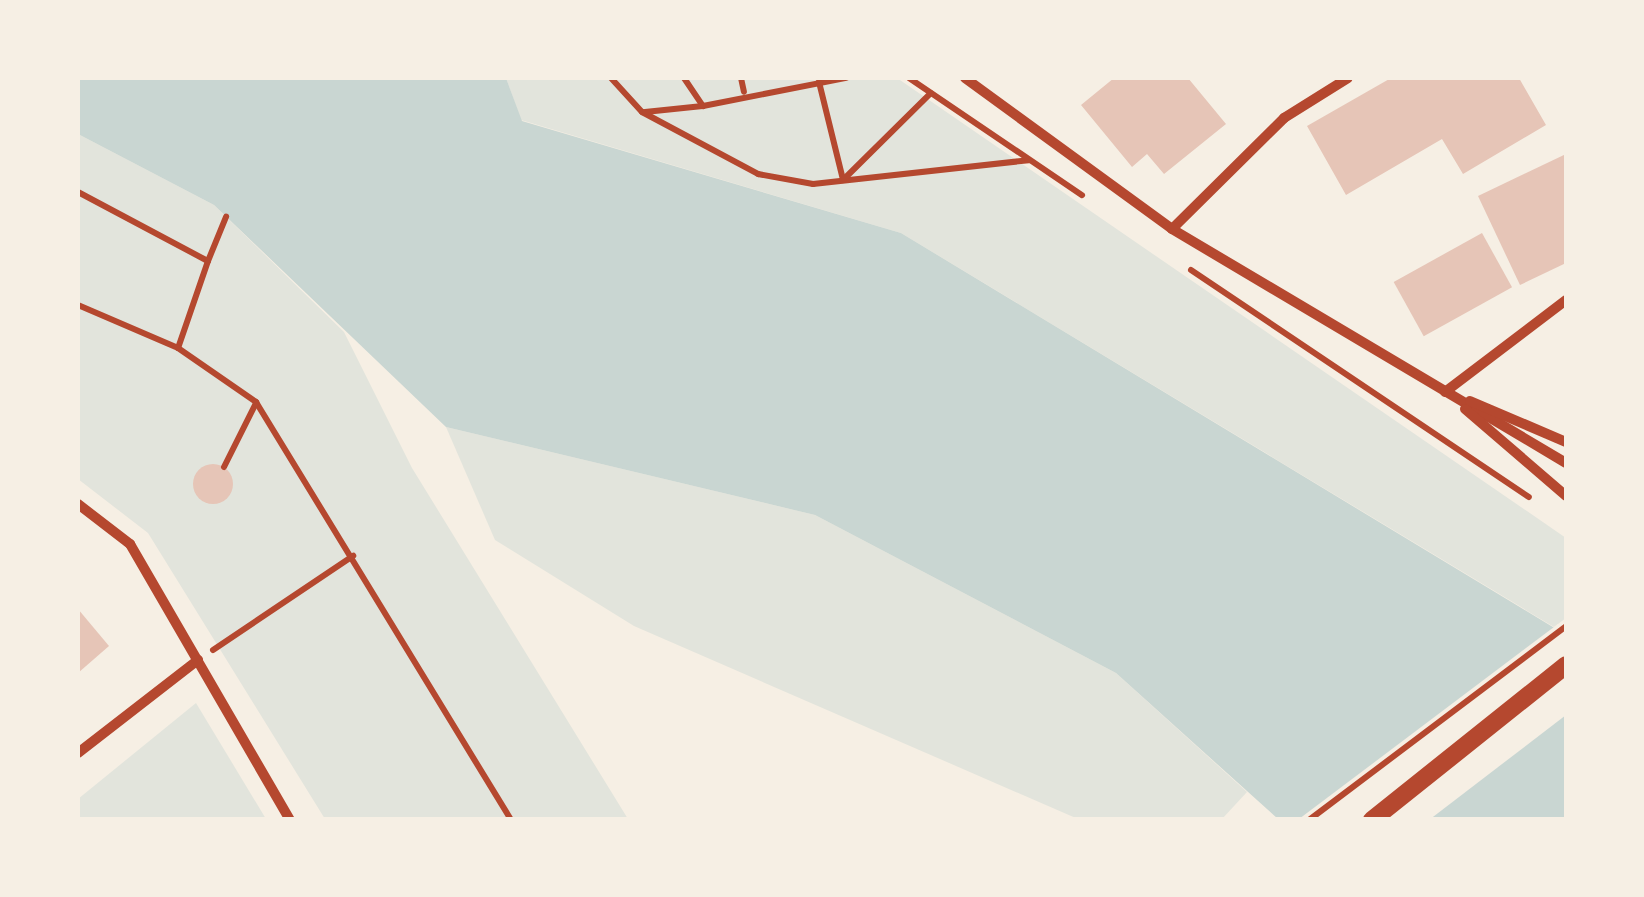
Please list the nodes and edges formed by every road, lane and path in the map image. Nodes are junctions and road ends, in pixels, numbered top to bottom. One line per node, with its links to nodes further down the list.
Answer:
1 (611, 78): 8 (path)
2 (684, 78): 12 (path)
3 (741, 78): 10 (path)
4 (846, 78): 9 (path)
5 (909, 78): 11 (path)
6 (965, 78): 19 (street)
7 (1348, 78): 19 (street)
8 (621, 81): 13 (path)
9 (819, 82): 10 (path); 15 (path)
10 (744, 92): 12 (path)
11 (932, 93): 14 (path); 15 (path)
12 (703, 106): 13 (path)
13 (642, 112): 15 (path)
14 (1030, 160): 15 (path); 17 (path)
15 (843, 180)
16 (78, 192): 20 (path)
17 (1088, 199)
18 (226, 217): 20 (path)
19 (1172, 229): 25 (street)
20 (208, 262): 24 (path)
21 (1185, 265): 31 (path)
22 (1566, 300): 25 (street)
23 (78, 306): 24 (path)
24 (178, 348): 26 (path)
25 (1445, 392): 27 (street); 28 (street); 30 (street)
26 (256, 402): 29 (path); 33 (path)
27 (1566, 442)
28 (1566, 463)
29 (224, 467)
30 (1566, 496)
31 (1536, 501)
32 (78, 504): 35 (street)
33 (352, 556): 35 (path); 39 (path)
34 (1566, 626): 40 (path)
35 (198, 660): 37 (street); 38 (street)
36 (1566, 665): 41 (street)
37 (78, 753)
38 (290, 820)
39 (511, 820)
40 (1309, 820)
41 (1372, 820)

